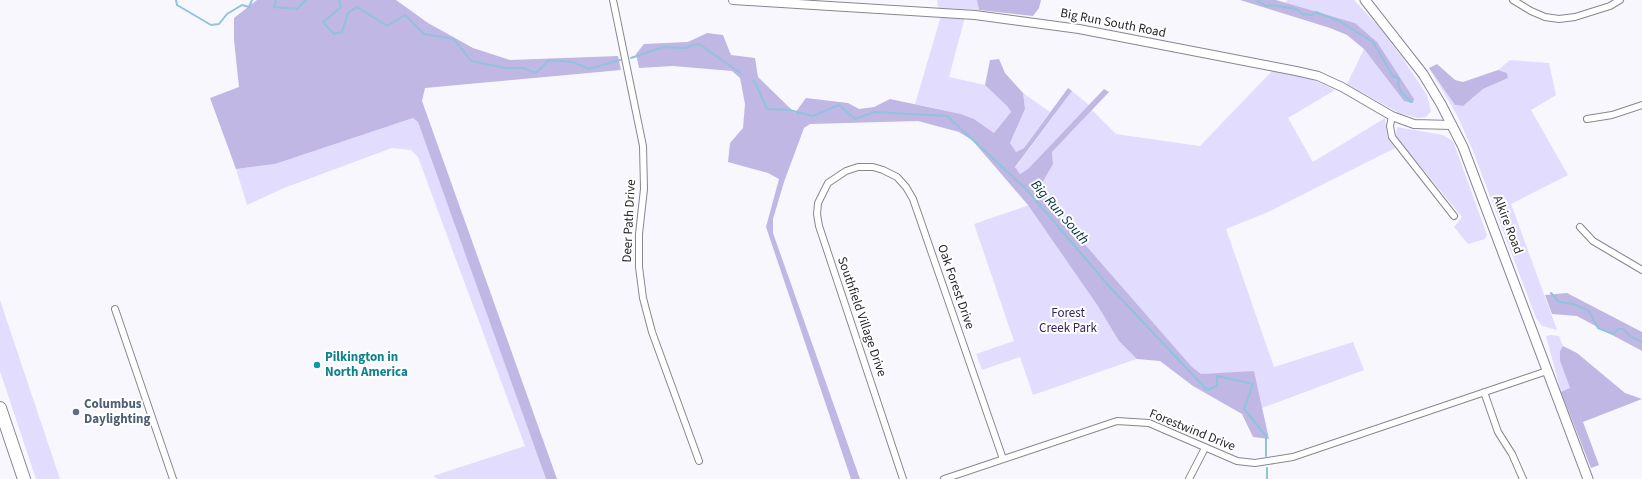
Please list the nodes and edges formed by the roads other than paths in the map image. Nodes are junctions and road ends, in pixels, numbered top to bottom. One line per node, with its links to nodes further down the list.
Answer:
1 (613, 0): 20 (street, Deer Path Drive)
2 (733, 0): 7 (street, Big Run South Road)
3 (1365, 0): 9 (main road, Alkire Road)
4 (1513, 0): 5 (street)
5 (1620, 0)
6 (1641, 107): 8 (street)
7 (1392, 116): 9 (street, Big Run South Road); 11 (street)
8 (1587, 119)
9 (1452, 125): 15 (main road, Alkire Road)
10 (846, 171): 19 (street, Oak Forest Drive); 23 (street, Southfield Village Drive)
11 (1454, 216)
12 (1580, 227): 13 (street)
13 (1642, 270)
14 (115, 309): 22 (street)
15 (1547, 370): 16 (street, Forestwind Drive); 27 (main road, Alkire Road)
16 (1484, 392): 18 (street, Forestwind Drive); 26 (street)
17 (0, 408): 21 (highway)
18 (1205, 448): 19 (street, Forestwind Drive); 25 (street)
19 (1003, 459): 24 (street, Forestwind Drive)
20 (699, 461)
21 (24, 479)
22 (173, 479)
23 (903, 479)
24 (944, 479)
25 (1189, 479)
26 (1523, 479)
27 (1588, 479)

